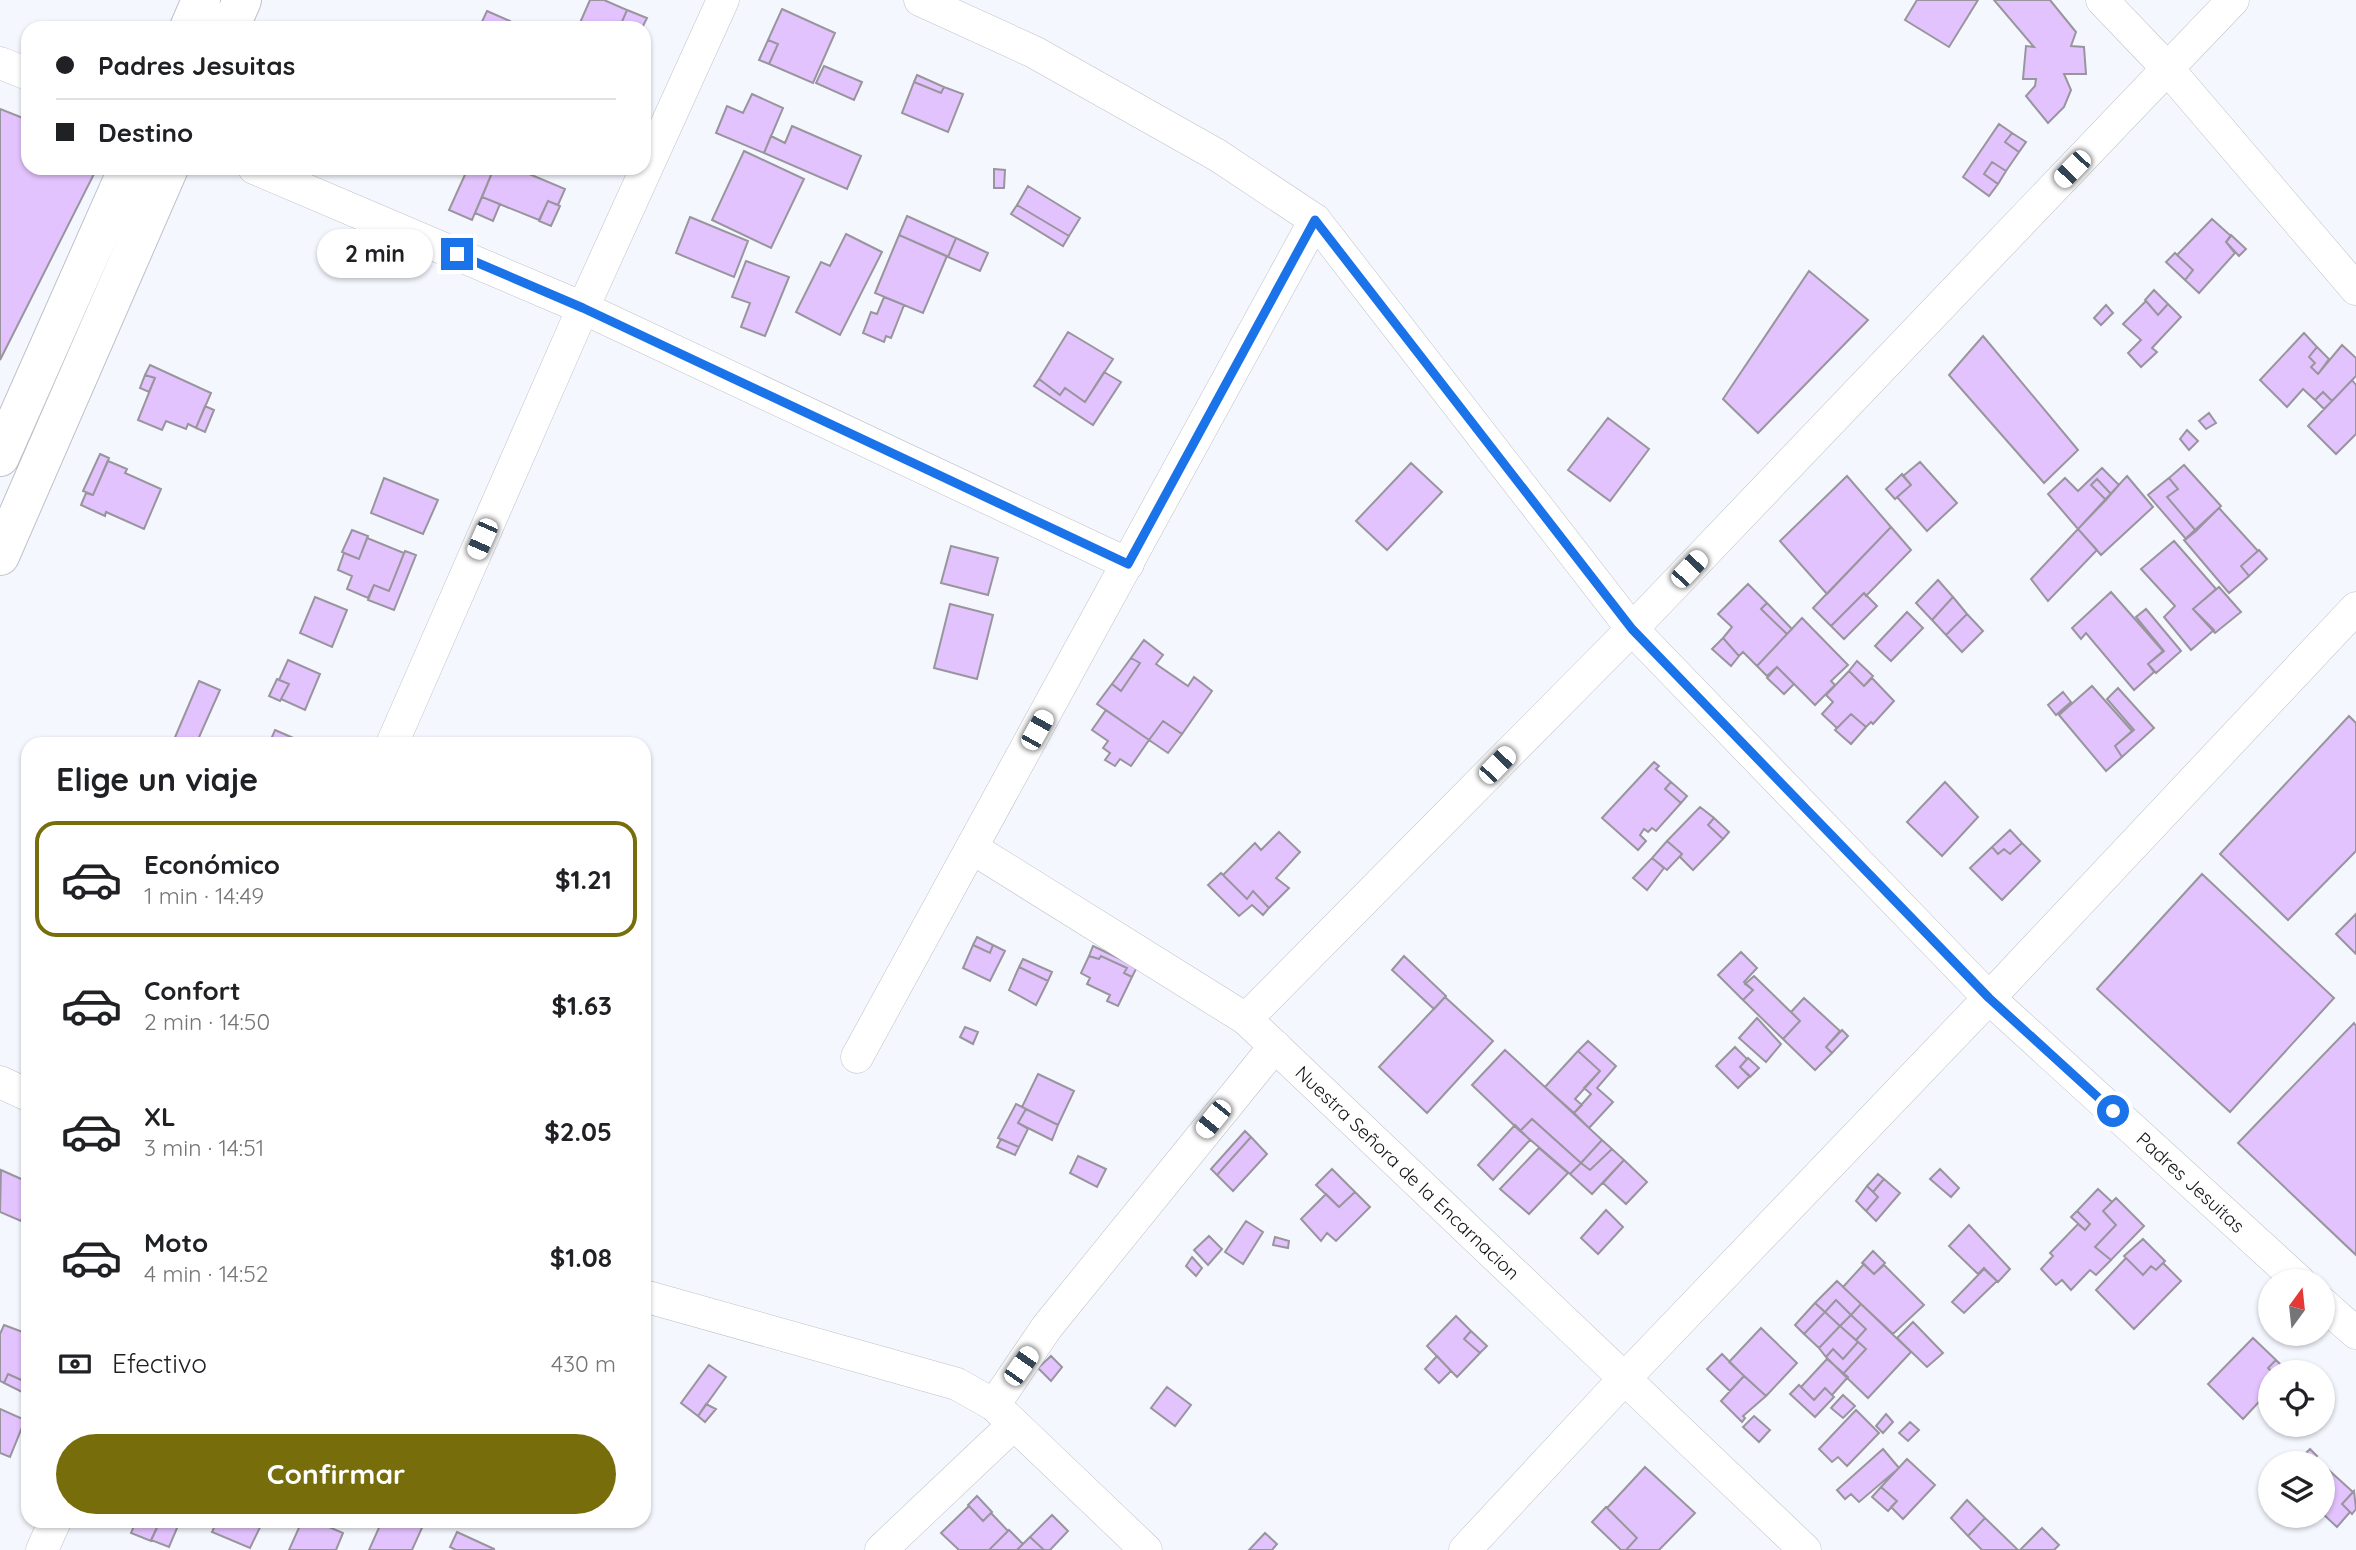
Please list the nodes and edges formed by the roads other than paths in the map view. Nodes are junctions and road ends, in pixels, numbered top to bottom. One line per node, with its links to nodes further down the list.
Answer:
1 (201, 0): 7 (main road)
2 (242, 0): 8 (main road)
3 (723, 0): 12 (street)
4 (919, 0): 17 (street, Padres Jesuitas)
5 (2102, 0): 10 (street)
6 (2233, 0): 10 (street)
7 (192, 21)
8 (233, 21)
9 (0, 63): 11 (street)
10 (2167, 68): 18 (street); 24 (street)
11 (21, 71)
12 (651, 158)
13 (125, 175): 20 (main road)
14 (166, 175): 21 (main road)
15 (270, 175): 19 (street)
16 (643, 175): 19 (street)
17 (1315, 220): 22 (street); 24 (street, Padres Jesuitas)
18 (2356, 289)
19 (583, 308): 22 (street); 25 (street)
20 (0, 457)
21 (0, 556)
22 (1128, 564): 26 (street)
23 (2356, 608): 27 (street)
24 (1632, 629): 27 (street, Padres Jesuitas); 28 (street)
25 (395, 737)
26 (972, 848): 28 (street, Nuestra Señora de la Encarnacion); 30 (street)
27 (1989, 998): 33 (street, Padres Jesuitas); 37 (street)
28 (1246, 1019): 29 (street, Nuestra Señora de la Encarnacion)
29 (1275, 1046): 37 (street, Nuestra Señora de la Encarnacion); 38 (street)
30 (857, 1057)
31 (0, 1082): 32 (street)
32 (21, 1092)
33 (2286, 1269)
34 (651, 1298): 38 (street)
35 (2335, 1314): 36 (street)
36 (2356, 1333)
37 (1625, 1378): 43 (street); 44 (street, Nuestra Señora de la Encarnacion)
38 (1004, 1414): 41 (street); 42 (street)
39 (52, 1528): 40 (street)
40 (42, 1550)
41 (881, 1550)
42 (1146, 1550)
43 (1465, 1550)
44 (1805, 1550)

